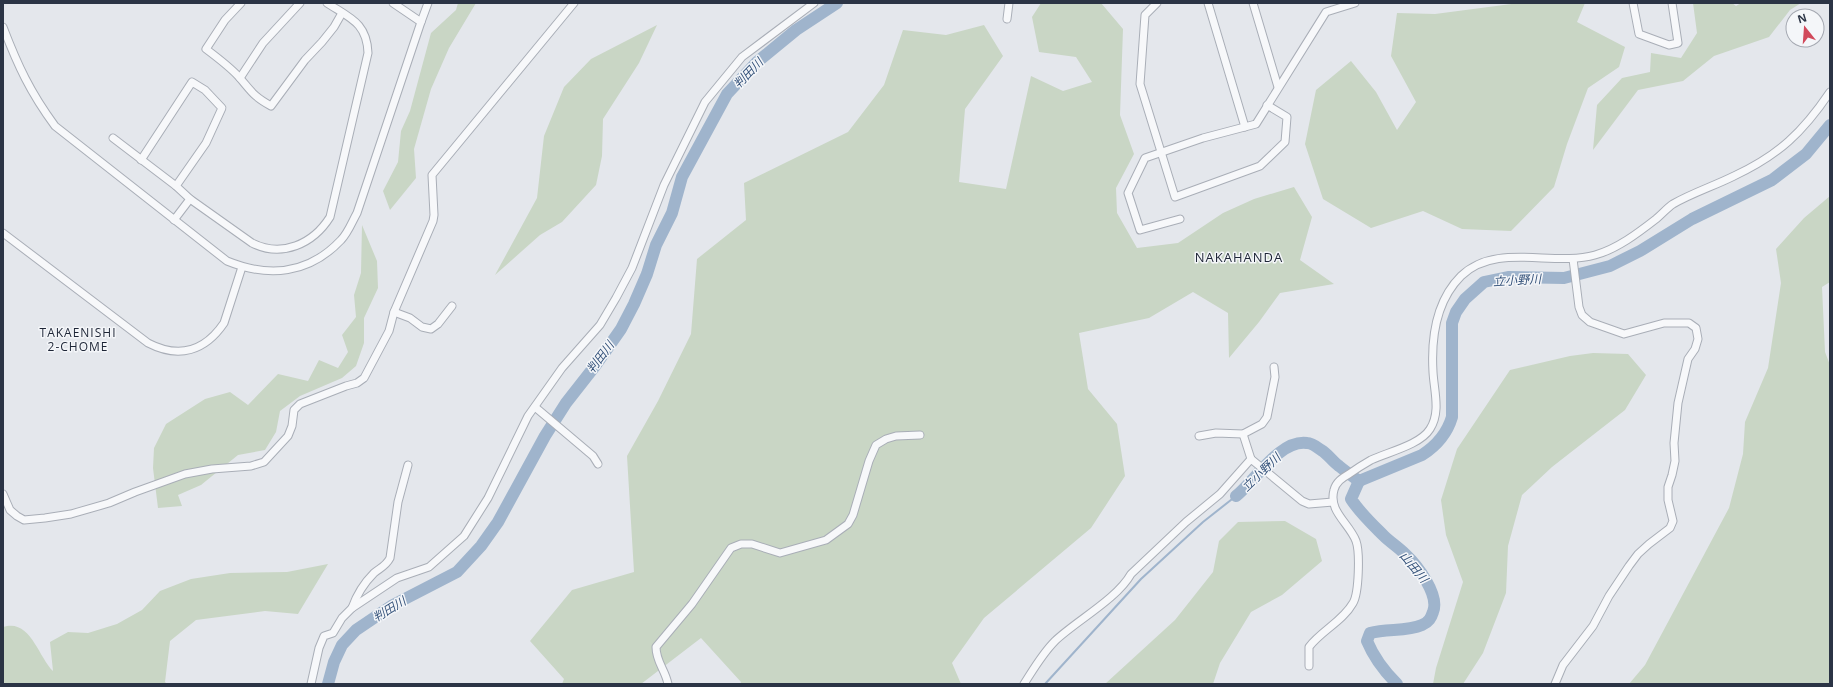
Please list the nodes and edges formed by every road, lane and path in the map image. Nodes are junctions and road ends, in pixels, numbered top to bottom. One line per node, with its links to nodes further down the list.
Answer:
1 (241, 3): 19 (street)
2 (300, 3): 19 (street)
3 (328, 3): 15 (street)
4 (428, 3): 17 (street)
5 (574, 3): 35 (street)
6 (814, 3): 37 (street)
7 (1009, 3): 16 (street)
8 (1157, 3): 25 (street)
9 (1208, 3): 23 (street)
10 (1253, 3): 20 (street)
11 (1355, 3): 20 (street)
12 (1633, 3): 13 (street)
13 (1672, 3)
14 (396, 4): 17 (street)
15 (342, 13): 19 (street); 28 (street)
16 (1007, 19)
17 (421, 22): 33 (street)
18 (3, 27): 30 (street)
19 (240, 78)
20 (1278, 87): 22 (street)
21 (1830, 92): 32 (street)
22 (1267, 105): 23 (street); 25 (street)
23 (1245, 127): 25 (street)
24 (112, 138): 26 (street)
25 (1161, 152): 29 (street)
26 (141, 160): 27 (street); 27 (street)
27 (176, 186): 28 (street)
28 (190, 199): 30 (street)
29 (1180, 219)
30 (174, 220): 33 (street)
31 (3, 233): 33 (street)
32 (1573, 260): 45 (street); 51 (street)
33 (242, 267)
34 (452, 306): 35 (street)
35 (394, 312): 44 (street)
36 (1274, 366): 39 (street)
37 (535, 407): 42 (street); 46 (street)
38 (920, 434): 49 (street)
39 (1243, 434): 40 (street); 41 (street)
40 (1199, 436)
41 (1251, 459): 45 (street); 50 (street)
42 (598, 464)
43 (408, 465): 46 (street)
44 (3, 494)
45 (1333, 502): 47 (street)
46 (352, 608): 48 (street)
47 (1309, 666)
48 (311, 684)
49 (668, 684)
50 (1024, 684)
51 (1555, 684)

